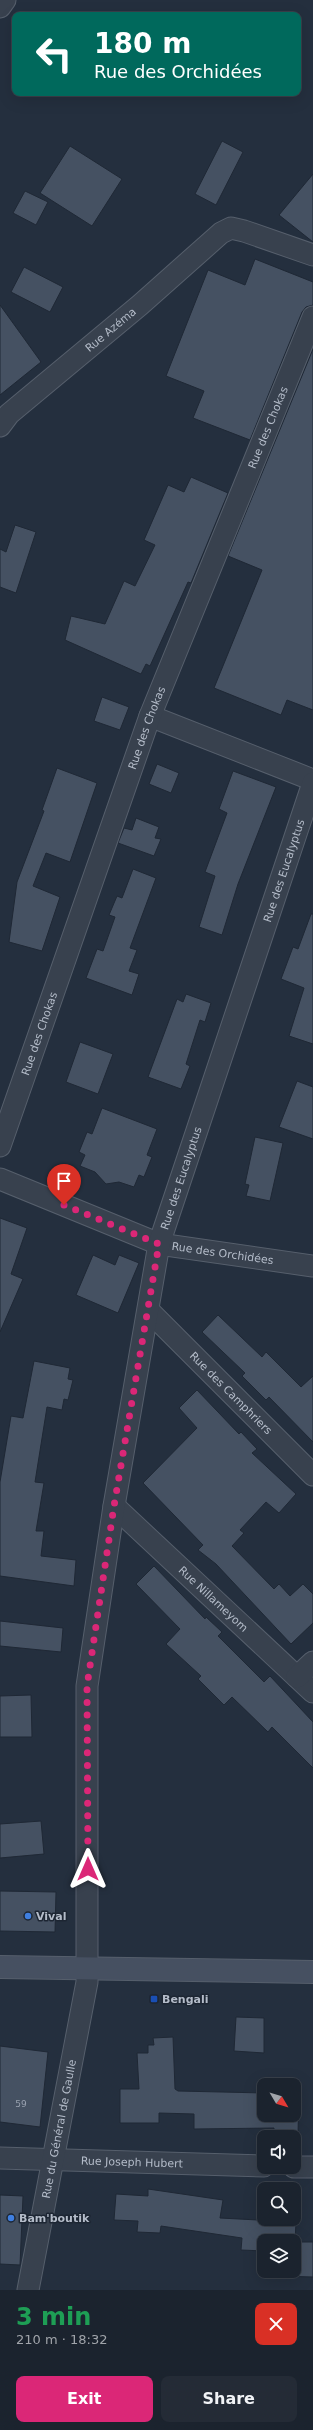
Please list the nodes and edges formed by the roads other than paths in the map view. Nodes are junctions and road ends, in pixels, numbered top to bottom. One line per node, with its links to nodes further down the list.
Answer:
1 (5, 0): 2 (street)
2 (0, 7)
3 (313, 256): 5 (street, Rue Azéma)
4 (313, 316): 6 (street, Rue des Chokas)
5 (0, 426)
6 (150, 716): 7 (street); 9 (street, Rue des Chokas)
7 (313, 780)
8 (313, 783): 11 (street, Rue des Eucalyptus)
9 (0, 1146)
10 (0, 1179): 11 (street, Rue des Orchidées)
11 (159, 1244): 12 (street, Rue des Orchidées); 13 (street, Rue des Eucalyptus)
12 (313, 1266)
13 (149, 1311): 14 (street, Rue des Camphriers); 15 (street, Rue des Eucalyptus)
14 (313, 1475)
15 (114, 1506): 17 (street, Rue Nillameyom); 20 (street, Rue des Eucalyptus)
16 (313, 1662): 17 (street)
17 (297, 1677): 18 (street, Rue Nillameyom)
18 (313, 1692)
19 (0, 1967): 20 (main road)
20 (89, 1968): 21 (main road); 23 (street, Rue du Général de Gaulle)
21 (313, 1972)
22 (0, 2158): 23 (street, Rue Joseph Hubert)
23 (54, 2159): 24 (street, Rue Joseph Hubert); 27 (street, Rue du Général de Gaulle)
24 (257, 2166)
25 (301, 2166): 26 (street)
26 (313, 2167)
27 (28, 2290)

